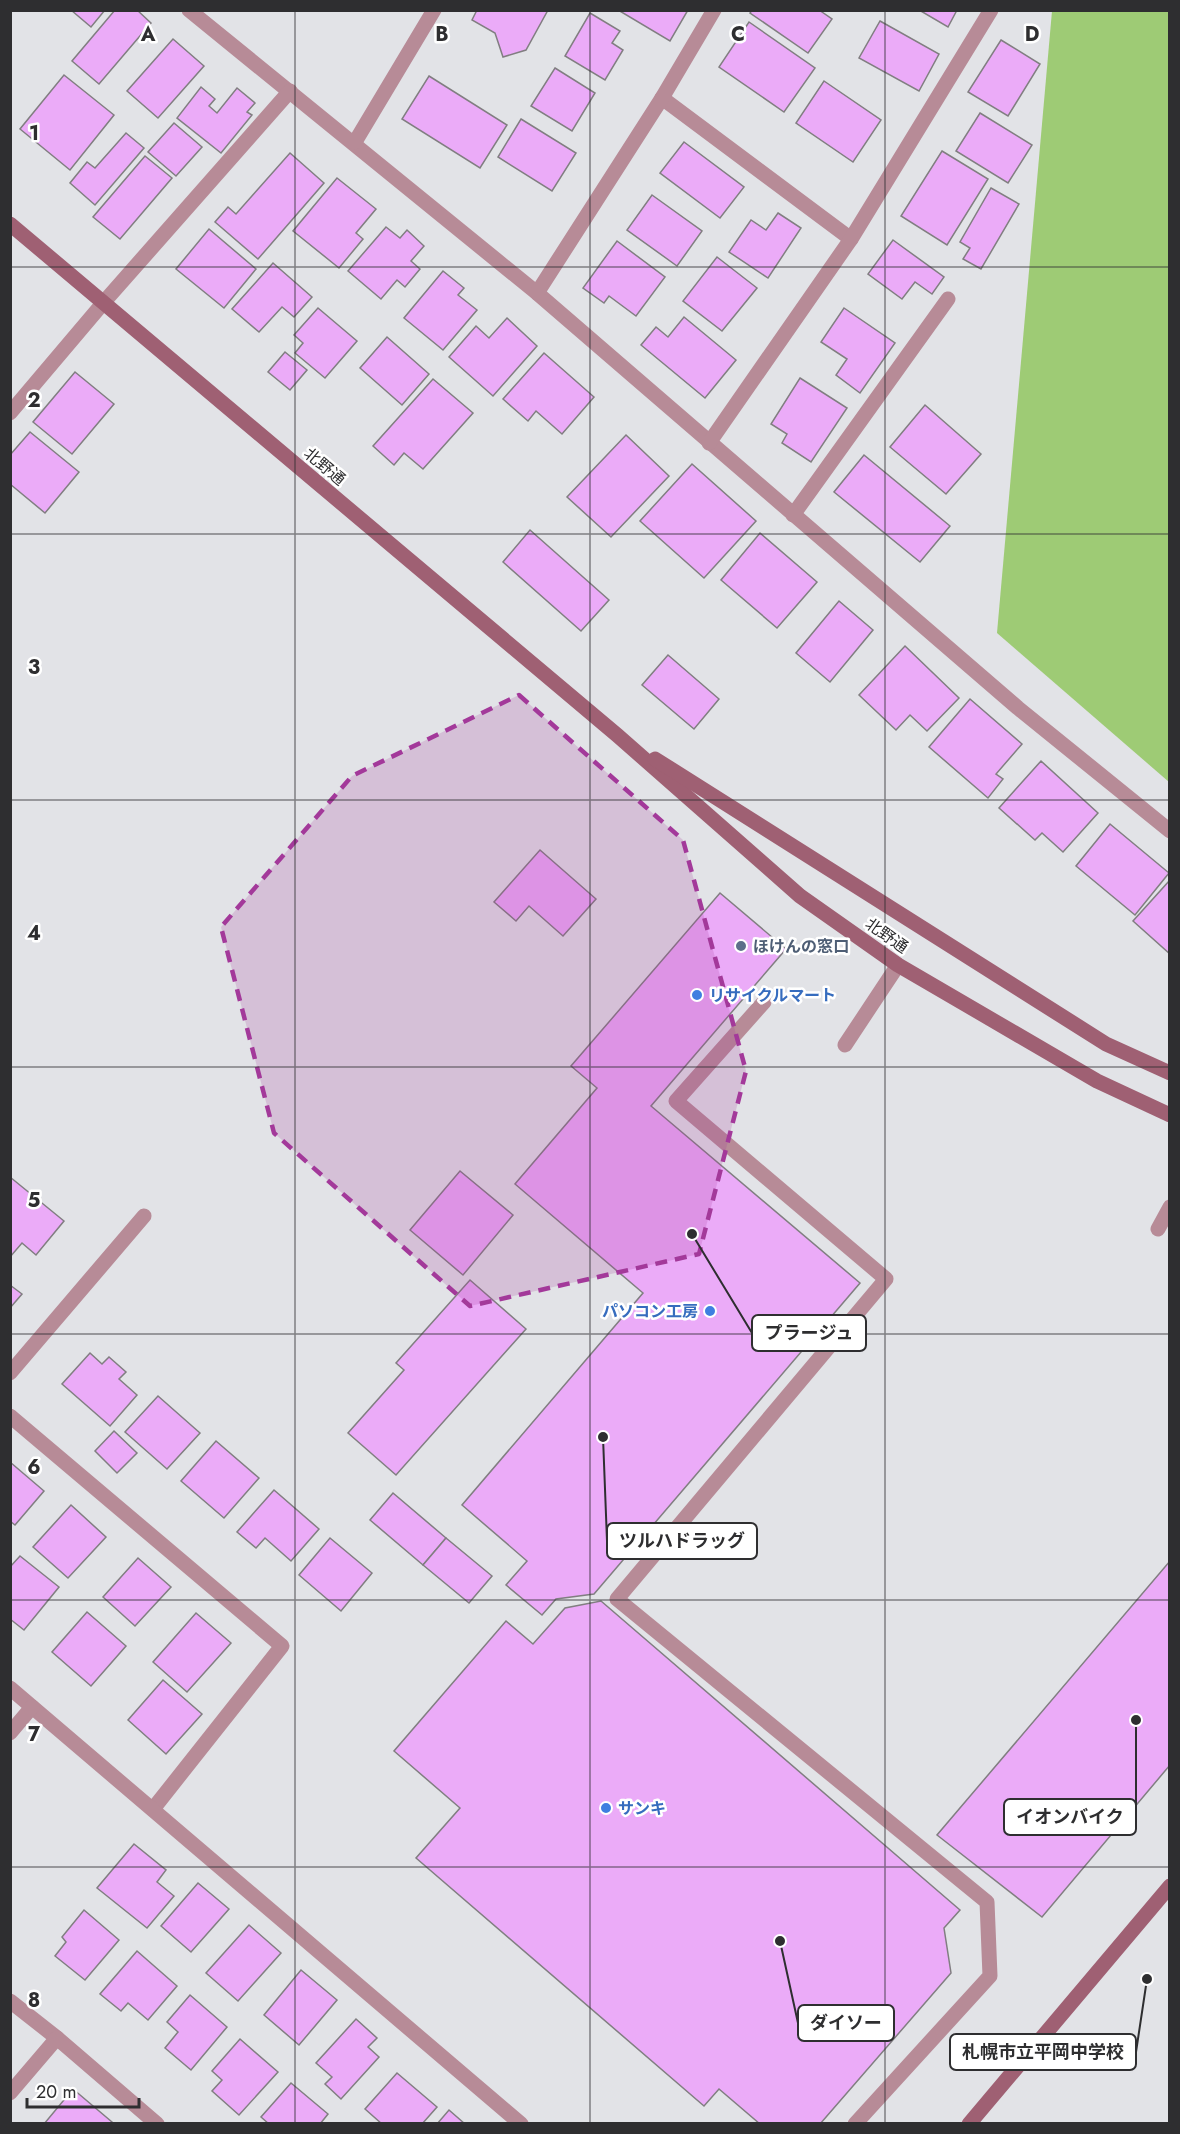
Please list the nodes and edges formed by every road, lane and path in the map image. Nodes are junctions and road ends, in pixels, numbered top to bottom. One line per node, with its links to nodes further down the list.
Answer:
1 (189, 10): 5 (street)
2 (434, 10): 7 (street)
3 (714, 10): 6 (street)
4 (991, 10): 9 (street)
5 (290, 91): 7 (street); 12 (street)
6 (662, 98): 9 (street); 10 (street)
7 (355, 142): 10 (street)
8 (10, 224): 12 (street, 北野通)
9 (851, 239): 14 (street)
10 (537, 293): 14 (street)
11 (948, 299): 15 (street)
12 (104, 302): 13 (street); 16 (street, 北野通)
13 (10, 413)
14 (709, 443): 15 (street)
15 (794, 515): 17 (street)
16 (617, 735): 18 (street, 北野通); 21 (street, 北野通)
17 (1170, 831)
18 (898, 965): 20 (street); 22 (street, 北野通)
19 (764, 1002): 38 (street)
20 (845, 1045)
21 (1170, 1073)
22 (1170, 1115)
23 (1170, 1207): 25 (street)
24 (144, 1215): 26 (street)
25 (1158, 1229)
26 (10, 1373)
27 (10, 1416): 31 (street)
28 (10, 1688): 29 (street)
29 (32, 1707): 30 (street); 31 (street)
30 (10, 1733)
31 (153, 1809): 37 (street)
32 (1170, 1886): 39 (street)
33 (10, 2001): 34 (street)
34 (57, 2038): 35 (street); 36 (street)
35 (10, 2093)
36 (157, 2124)
37 (521, 2124)
38 (855, 2124)
39 (969, 2124)

